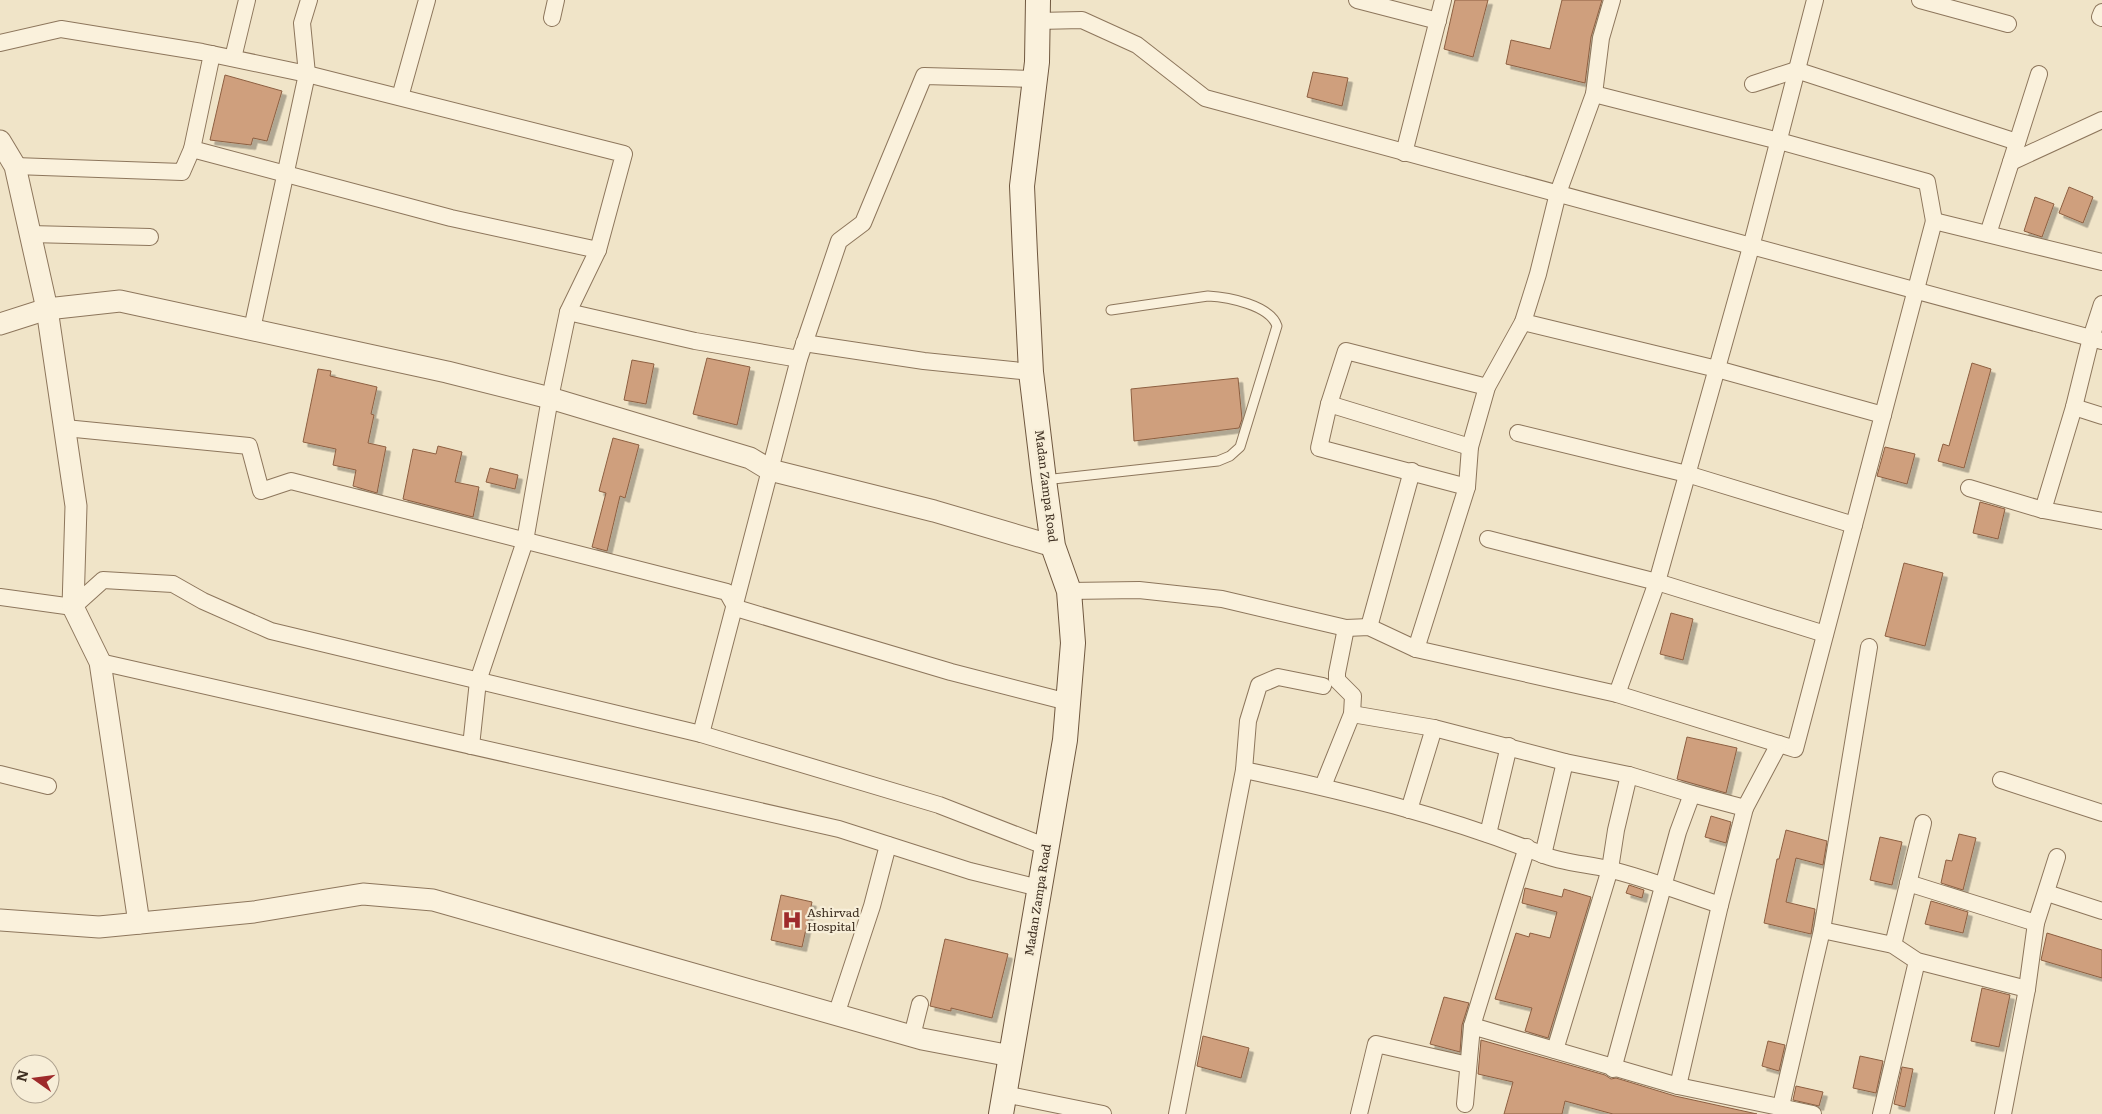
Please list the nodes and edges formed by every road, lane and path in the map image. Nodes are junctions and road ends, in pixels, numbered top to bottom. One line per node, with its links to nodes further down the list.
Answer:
1 (247, 0): 18 (street)
2 (309, 0): 20 (street)
3 (427, 0): 25 (street)
4 (556, 0): 12 (street)
5 (1357, 0): 14 (street)
6 (1443, 0): 14 (street)
7 (1612, 0): 24 (street)
8 (1816, 0): 19 (street)
9 (1920, 0): 15 (street)
10 (1038, 11): 22 (main road, Madan Zampa Road); 31 (street)
11 (2102, 12): 13 (street)
12 (552, 18)
13 (2102, 18)
14 (1438, 22): 31 (street)
15 (2008, 24)
16 (0, 44): 17 (street)
17 (212, 54): 18 (street); 30 (street)
18 (233, 58): 20 (street)
19 (1797, 70): 23 (street); 28 (street); 29 (street)
20 (306, 74): 25 (street); 34 (street)
21 (2038, 74): 29 (street)
22 (1034, 79): 52 (street); 54 (main road, Madan Zampa Road)
23 (1753, 84)
24 (1594, 94): 28 (street); 35 (street)
25 (400, 97): 41 (street)
26 (2102, 120): 32 (street)
27 (0, 141): 33 (street)
28 (1779, 141): 36 (street); 40 (street)
29 (2017, 142): 32 (street)
30 (192, 149): 33 (street); 34 (street)
31 (1404, 153): 35 (street)
32 (2011, 162): 38 (street)
33 (15, 166): 37 (street)
34 (286, 173): 41 (street); 50 (street)
35 (1558, 194): 40 (street); 48 (street)
36 (1934, 221): 38 (street); 43 (street)
37 (30, 234): 39 (street); 45 (street)
38 (1988, 234): 42 (street)
39 (150, 237)
40 (1751, 247): 43 (street); 53 (street)
41 (598, 250): 47 (street)
42 (2102, 262)
43 (1916, 290): 51 (street); 59 (street)
44 (2102, 304): 51 (street)
45 (47, 310): 49 (street); 50 (street); 61 (street)
46 (1111, 310): 67 (lane)
47 (568, 312): 52 (street); 56 (street)
48 (1523, 322): 53 (street); 55 (street)
49 (0, 324)
50 (252, 330): 56 (street)
51 (2096, 339): 58 (street)
52 (802, 351): 54 (street); 64 (street)
53 (1717, 368): 59 (street); 66 (street)
54 (1031, 372): 67 (main road, Madan Zampa Road)
55 (1487, 387): 57 (street); 63 (street)
56 (550, 398): 64 (street); 74 (street)
57 (1329, 404): 63 (street); 65 (street)
58 (2074, 407): 60 (street); 70 (street)
59 (1883, 415): 72 (street)
60 (2102, 416)
61 (65, 428): 74 (street); 79 (street)
62 (1518, 433): 66 (street)
63 (1470, 447): 68 (street)
64 (770, 470): 75 (street); 80 (street)
65 (1412, 471): 68 (street); 82 (street)
66 (1687, 474): 72 (street); 76 (street)
67 (1044, 480): 75 (main road, Madan Zampa Road)
68 (1467, 486): 85 (street)
69 (1969, 488): 70 (street)
70 (2043, 510): 71 (street)
71 (2102, 521)
72 (1854, 525): 83 (street)
73 (1488, 539): 76 (street)
74 (525, 540): 80 (street); 87 (street)
75 (1053, 546): 77 (main road, Madan Zampa Road)
76 (1657, 582): 83 (street); 89 (street)
77 (1069, 591): 81 (street); 90 (main road, Madan Zampa Road)
78 (0, 598): 79 (street)
79 (73, 606): 86 (street); 87 (street)
80 (736, 608): 90 (street); 93 (street)
81 (1346, 628): 82 (street); 91 (street)
82 (1368, 628): 85 (street)
83 (1825, 634): 94 (street)
84 (1870, 647): 125 (street)
85 (1416, 649): 89 (street)
86 (100, 662): 95 (street); 124 (street)
87 (478, 681): 93 (street); 95 (street)
88 (1323, 686): 98 (street)
89 (1617, 694): 94 (street)
90 (1068, 702): 111 (main road, Madan Zampa Road)
91 (1352, 714): 92 (street); 103 (street)
92 (1434, 728): 96 (street); 106 (street)
93 (702, 734): 111 (street)
94 (1779, 744): 105 (street)
95 (471, 746): 110 (street)
96 (1509, 746): 97 (street); 109 (street)
97 (1565, 762): 100 (street); 113 (street)
98 (1244, 770): 103 (street); 142 (street)
99 (0, 774): 102 (street)
100 (1629, 774): 104 (street); 115 (street)
101 (2001, 780): 107 (street)
102 (48, 786)
103 (1323, 786): 106 (street)
104 (1692, 794): 105 (street); 117 (street)
105 (1745, 808): 120 (street)
106 (1409, 810): 109 (street)
107 (2102, 813)
108 (1923, 823): 116 (street)
109 (1488, 834): 112 (street)
110 (888, 845): 118 (street); 130 (street)
111 (1047, 847): 118 (main road, Madan Zampa Road)
112 (1527, 847): 113 (street); 131 (street)
113 (1543, 855): 115 (street)
114 (2057, 857): 119 (street)
115 (1610, 869): 117 (street); 133 (street)
116 (1908, 883): 123 (street); 126 (street)
117 (1665, 887): 120 (street); 136 (street)
118 (1040, 888): 134 (main road, Madan Zampa Road)
119 (2047, 893): 121 (street); 123 (street)
120 (1720, 905): 137 (street)
121 (2102, 911)
122 (0, 920): 124 (street)
123 (2036, 922): 128 (street)
124 (139, 923): 130 (street)
125 (1822, 930): 126 (street); 140 (street)
126 (1893, 945): 127 (street)
127 (1917, 961): 128 (street); 145 (street)
128 (2027, 989): 146 (street)
129 (920, 1004): 132 (street)
130 (836, 1015): 132 (street)
131 (1472, 1026): 133 (street); 135 (street)
132 (912, 1036): 134 (street)
133 (1555, 1050): 136 (street)
134 (1011, 1056): 138 (main road, Madan Zampa Road)
135 (1468, 1065): 139 (street); 143 (street)
136 (1613, 1069): 137 (street)
137 (1678, 1086): 140 (street)
138 (1003, 1104): 141 (street)
139 (1465, 1104)
140 (1781, 1106): 144 (street)
141 (1103, 1114)
142 (1177, 1114)
143 (1359, 1114)
144 (1813, 1114)
145 (1881, 1114)
146 (2003, 1114)

